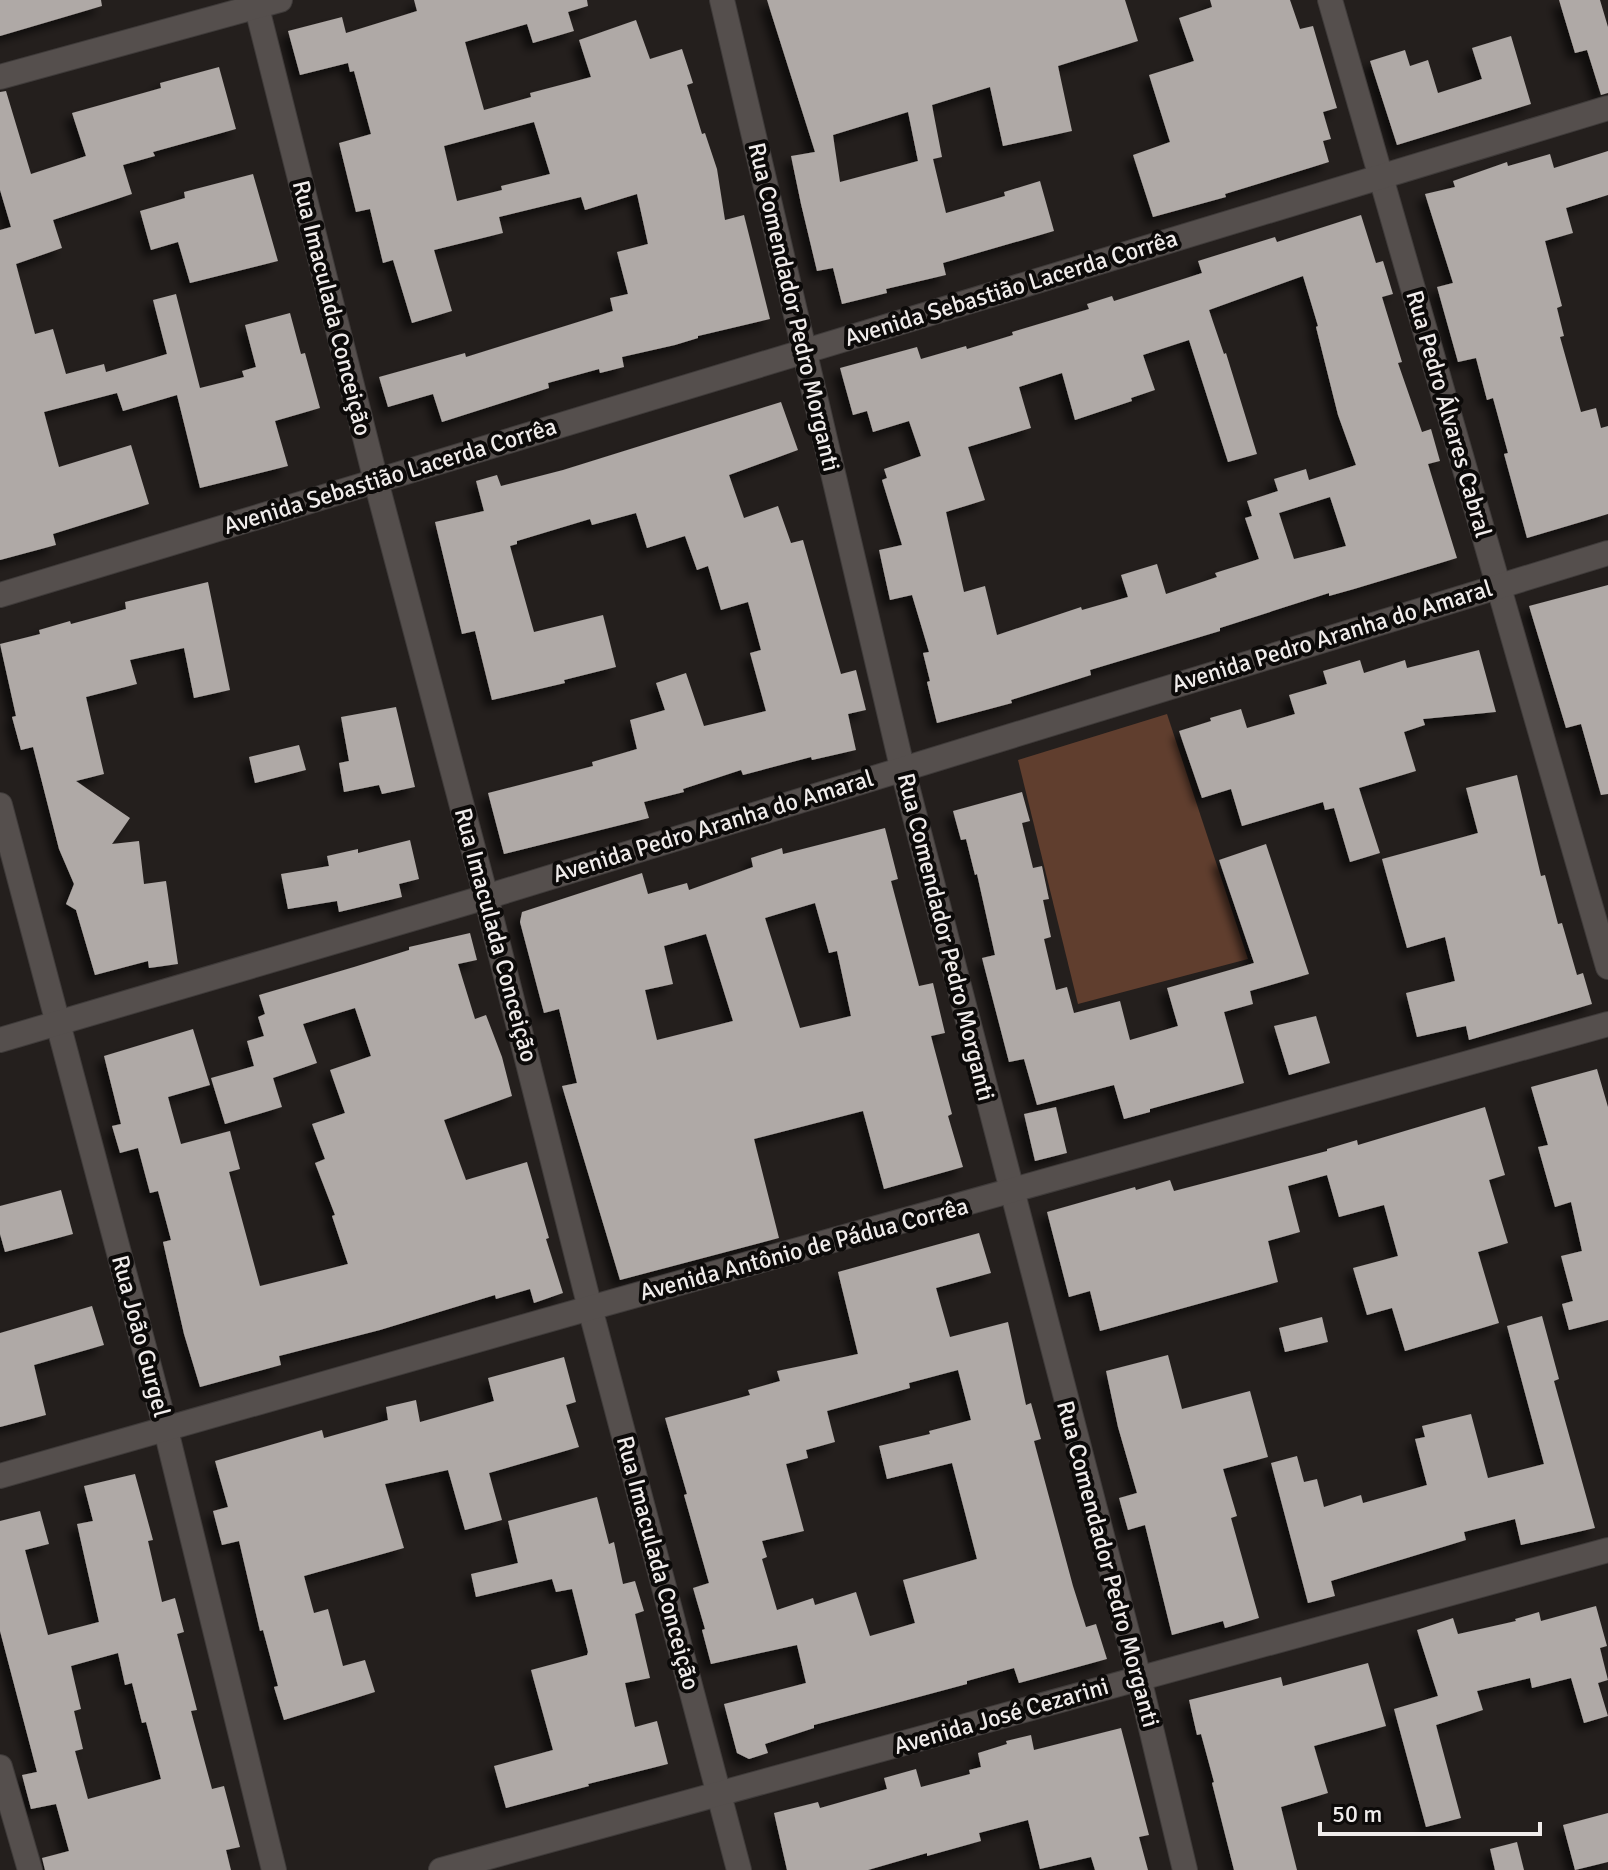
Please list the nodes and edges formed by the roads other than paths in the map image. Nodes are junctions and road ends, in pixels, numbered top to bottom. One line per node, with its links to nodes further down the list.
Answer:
1 (722, 0): 7 (street, Rua Comendador Pedro Morganti)
2 (1330, 0): 6 (street, Rua Pedro Álvares Cabral)
3 (264, 2): 4 (street); 8 (street, Rua Imaculada Conceição)
4 (0, 77)
5 (1608, 108): 6 (street, Avenida Sebastião Lacerda Corrêa)
6 (1380, 176): 7 (street, Avenida Sebastião Lacerda Corrêa); 10 (street, Rua Pedro Álvares Cabral)
7 (804, 351): 8 (street, Avenida Sebastião Lacerda Corrêa); 12 (street, Rua Comendador Pedro Morganti)
8 (376, 481): 11 (street, Avenida Sebastião Lacerda Corrêa); 14 (street, Rua Imaculada Conceição)
9 (1608, 553): 10 (street, Avenida Pedro Aranha do Amaral)
10 (1499, 585): 12 (street, Avenida Pedro Aranha do Amaral); 15 (street, Rua Pedro Álvares Cabral)
11 (0, 595)
12 (902, 767): 14 (street, Avenida Pedro Aranha do Amaral); 19 (street, Rua Comendador Pedro Morganti)
13 (0, 805): 16 (street, Rua João Gurgel)
14 (486, 897): 16 (street, Avenida Pedro Aranha do Amaral); 20 (street, Rua Imaculada Conceição)
15 (1608, 967)
16 (58, 1023): 18 (street, Avenida Pedro Aranha do Amaral); 21 (street, Rua João Gurgel)
17 (1608, 1024): 19 (street, Avenida Antônio de Pádua Corrêa)
18 (0, 1040)
19 (1011, 1191): 20 (street, Avenida Antônio de Pádua Corrêa); 24 (street, Rua Comendador Pedro Morganti)
20 (590, 1308): 21 (street, Avenida Antônio de Pádua Corrêa); 26 (street, Rua Imaculada Conceição)
21 (166, 1430): 22 (street, Avenida Antônio de Pádua Corrêa); 28 (street, Rua João Gurgel)
22 (0, 1476)
23 (1608, 1550): 24 (street, Avenida José Cezarini)
24 (1139, 1678): 26 (street, Avenida José Cezarini); 31 (street, Rua Comendador Pedro Morganti)
25 (0, 1767): 27 (street)
26 (720, 1795): 29 (street, Avenida José Cezarini); 30 (street, Rua Imaculada Conceição)
27 (30, 1870)
28 (274, 1870)
29 (441, 1870)
30 (739, 1870)
31 (1185, 1870)

